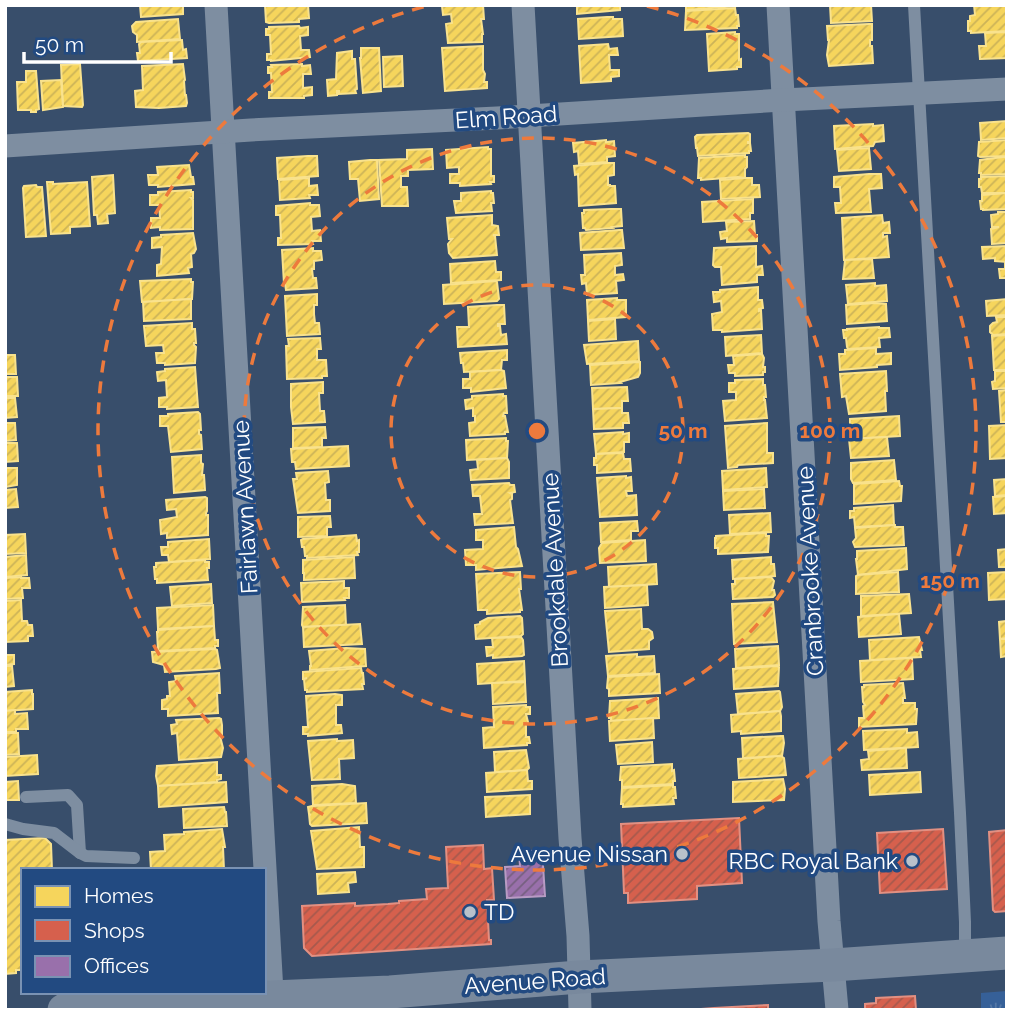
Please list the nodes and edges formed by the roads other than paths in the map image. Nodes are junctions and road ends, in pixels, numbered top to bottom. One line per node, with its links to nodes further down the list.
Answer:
1 (216, 5): 9 (street, Fairlawn Avenue)
2 (523, 5): 8 (street, Brookdale Avenue)
3 (778, 5): 7 (street, Cranbrooke Avenue)
4 (915, 5): 6 (lane)
5 (1007, 89): 6 (street, Elm Road)
6 (920, 93): 7 (street, Elm Road); 18 (lane)
7 (783, 100): 8 (street, Elm Road); 19 (street, Cranbrooke Avenue)
8 (529, 116): 9 (street, Elm Road); 20 (street, Brookdale Avenue)
9 (223, 133): 10 (street, Elm Road); 15 (street, Fairlawn Avenue)
10 (5, 146)
11 (26, 797): 13 (lane)
12 (5, 824): 13 (lane)
13 (80, 853): 14 (lane)
14 (134, 858)
15 (265, 868)
16 (266, 881): 21 (street, Fairlawn Avenue)
17 (1007, 953): 18 (main road, Avenue Road)
18 (965, 956): 19 (main road, Avenue Road)
19 (833, 965): 20 (main road, Avenue Road); 24 (street, Cranbrooke Avenue)
20 (579, 977): 21 (main road, Avenue Road); 23 (street, Brookdale Avenue)
21 (273, 1003): 22 (main road, Avenue Road)
22 (64, 1010)
23 (580, 1010)
24 (837, 1010)

